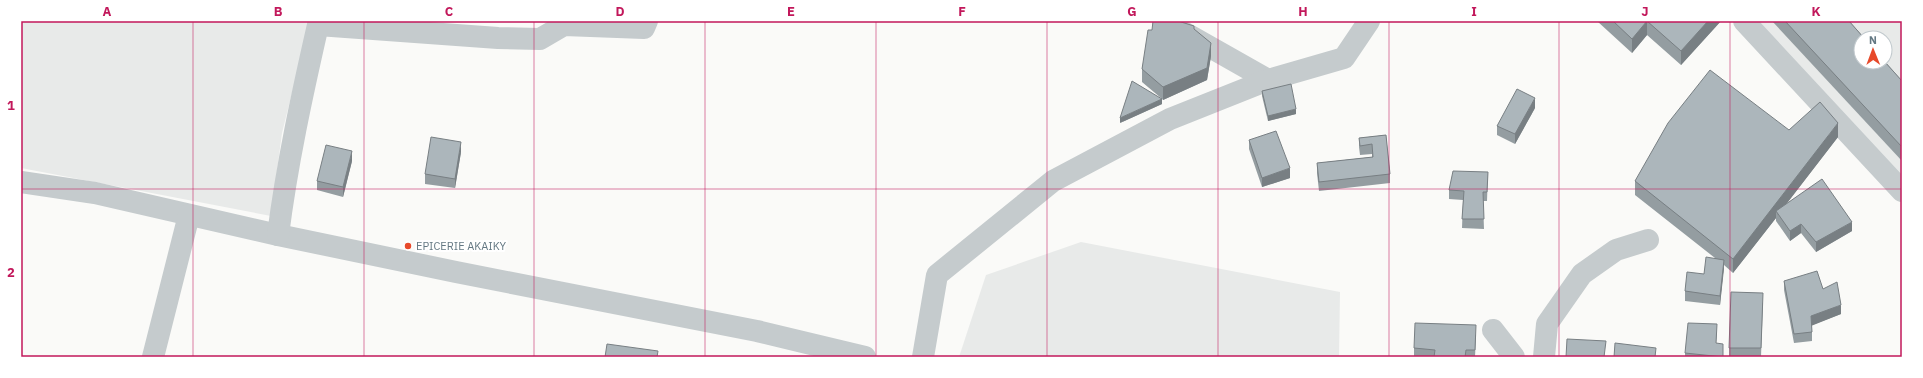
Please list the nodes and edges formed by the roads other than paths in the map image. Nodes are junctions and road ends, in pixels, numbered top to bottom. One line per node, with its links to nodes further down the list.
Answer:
1 (647, 21): 9 (street)
2 (1164, 21): 5 (street)
3 (1368, 21): 5 (street)
4 (1744, 21): 7 (street)
5 (1268, 80): 14 (street)
6 (21, 182): 8 (street)
7 (1902, 191)
8 (189, 215): 9 (street); 12 (street)
9 (278, 235): 13 (street)
10 (1648, 240): 16 (street)
11 (1493, 330): 15 (street)
12 (152, 357)
13 (866, 357)
14 (923, 357)
15 (1514, 357)
16 (1544, 357)

